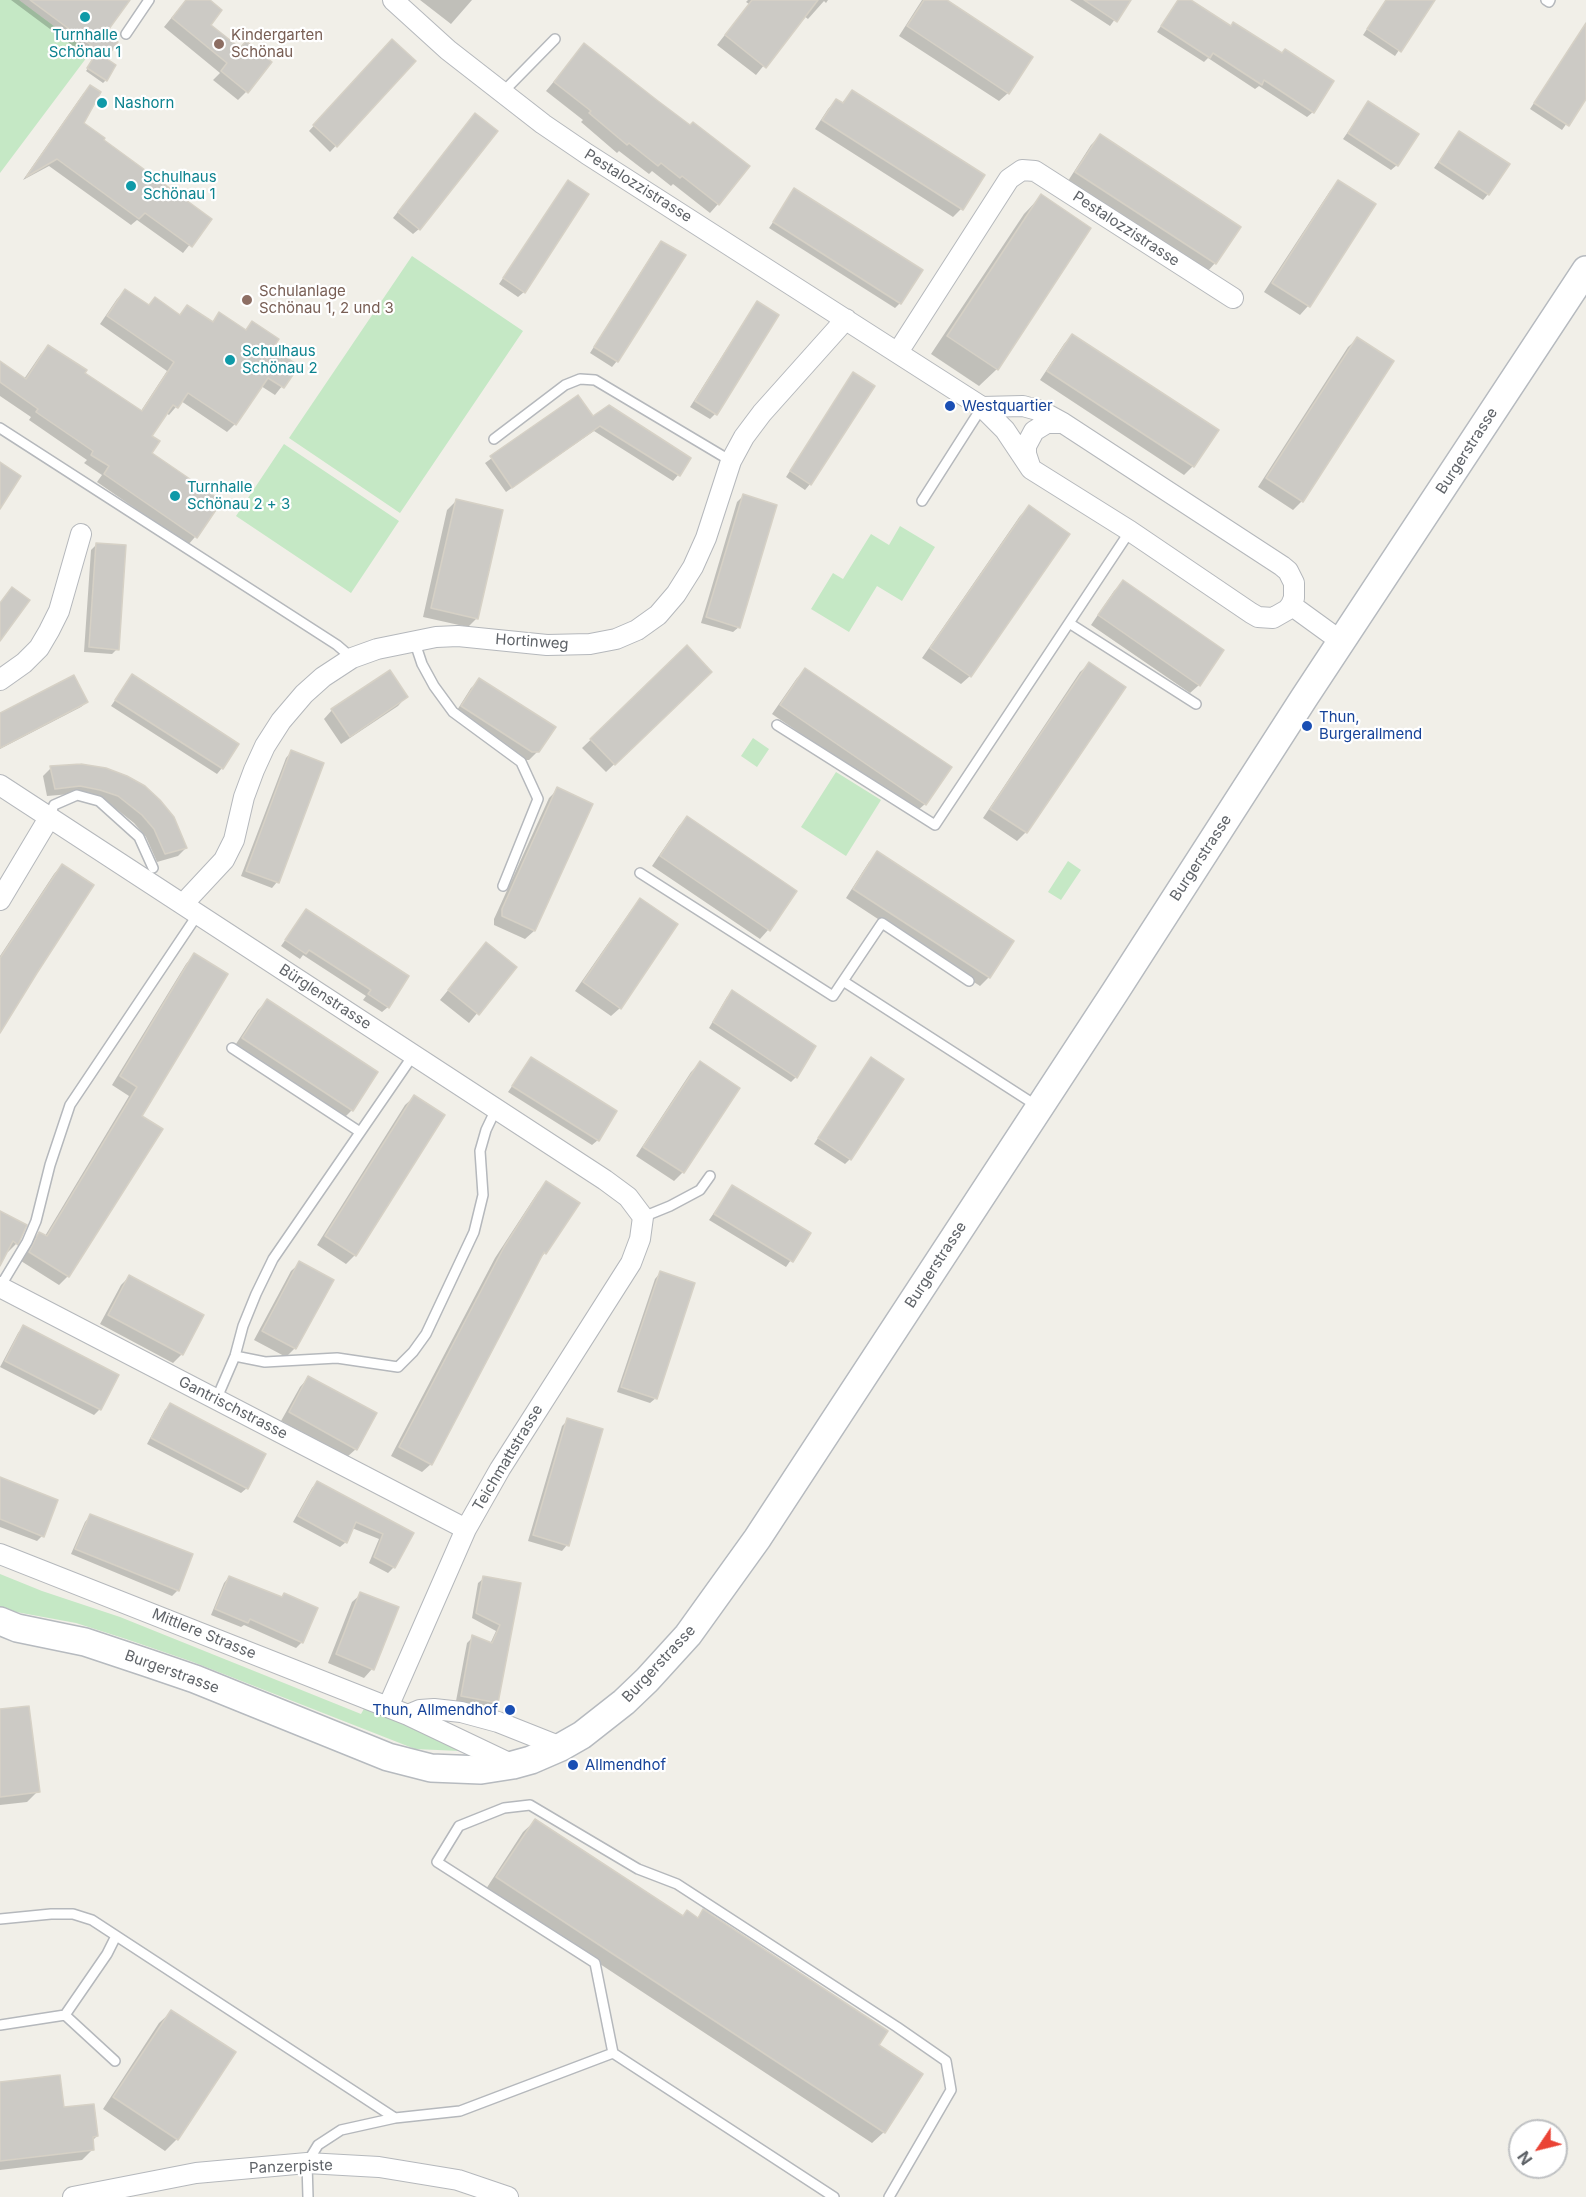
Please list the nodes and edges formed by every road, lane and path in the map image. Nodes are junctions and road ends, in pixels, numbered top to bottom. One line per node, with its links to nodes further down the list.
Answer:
1 (149, 0): 3 (lane)
2 (393, 0): 5 (street, Pestalozzistrasse)
3 (126, 34)
4 (555, 39): 5 (lane)
5 (502, 93): 8 (street, Pestalozzistrasse)
6 (1586, 270): 22 (main road, Burgerstrasse)
7 (1233, 298): 9 (street, Pestalozzistrasse)
8 (846, 319): 9 (street, Pestalozzistrasse); 14 (street, Hortinweg)
9 (898, 352): 10 (street, Pestalozzistrasse)
10 (982, 406): 11 (street); 15 (street, Pestalozzistrasse); 16 (lane)
11 (1063, 423): 15 (street); 19 (street)
12 (0, 428): 23 (lane)
13 (494, 439): 14 (lane)
14 (731, 462): 21 (street, Hortinweg)
15 (1031, 469): 17 (street, Pestalozzistrasse)
16 (922, 501)
17 (1130, 531): 19 (street, Pestalozzistrasse); 20 (lane)
18 (81, 534): 24 (street)
19 (1291, 605): 22 (street)
20 (1069, 623): 25 (lane); 26 (lane)
21 (414, 640): 23 (street, Hortinweg); 31 (lane)
22 (1342, 642): 38 (main road, Burgerstrasse)
23 (352, 658): 33 (street, Hortinweg)
24 (0, 680)
25 (1196, 704)
26 (777, 725)
27 (0, 785): 28 (street, Bürglenstrasse)
28 (49, 818): 29 (lane); 32 (street); 33 (street, Bürglenstrasse)
29 (153, 868)
30 (640, 873): 34 (lane)
31 (503, 886)
32 (0, 900)
33 (191, 909): 37 (street, Bürglenstrasse); 43 (lane)
34 (843, 981): 35 (lane); 38 (lane)
35 (969, 981)
36 (232, 1048): 40 (lane)
37 (414, 1054): 39 (street, Bürglenstrasse); 40 (lane)
38 (1038, 1107): 51 (main road, Burgerstrasse)
39 (496, 1109): 42 (street, Bürglenstrasse); 44 (lane)
40 (360, 1132): 44 (lane)
41 (710, 1176): 42 (lane)
42 (643, 1217): 46 (street, Teichmattstrasse)
43 (0, 1287): 45 (street, Gantrischstrasse)
44 (235, 1356): 45 (lane)
45 (216, 1400): 46 (street, Gantrischstrasse)
46 (466, 1529): 49 (street, Teichmattstrasse)
47 (0, 1554): 49 (street, Mittlere Strasse)
48 (6, 1626): 52 (main road, Burgerstrasse)
49 (388, 1707): 50 (street, Mittlere Strasse)
50 (408, 1715): 51 (street); 52 (street, Mittlere Strasse)
51 (561, 1747): 52 (main road, Burgerstrasse)
52 (513, 1765)
53 (0, 1919): 54 (lane)
54 (116, 1936): 55 (lane); 59 (lane)
55 (65, 2015): 56 (lane); 58 (lane)
56 (0, 2025)
57 (614, 2054): 59 (lane); 64 (lane); 65 (lane)
58 (115, 2061)
59 (395, 2118): 60 (lane)
60 (307, 2163): 61 (street, Panzerpiste); 62 (lane); 63 (street, Panzerpiste)
61 (74, 2197)
62 (309, 2197)
63 (508, 2197)
64 (834, 2197)
65 (889, 2197)

